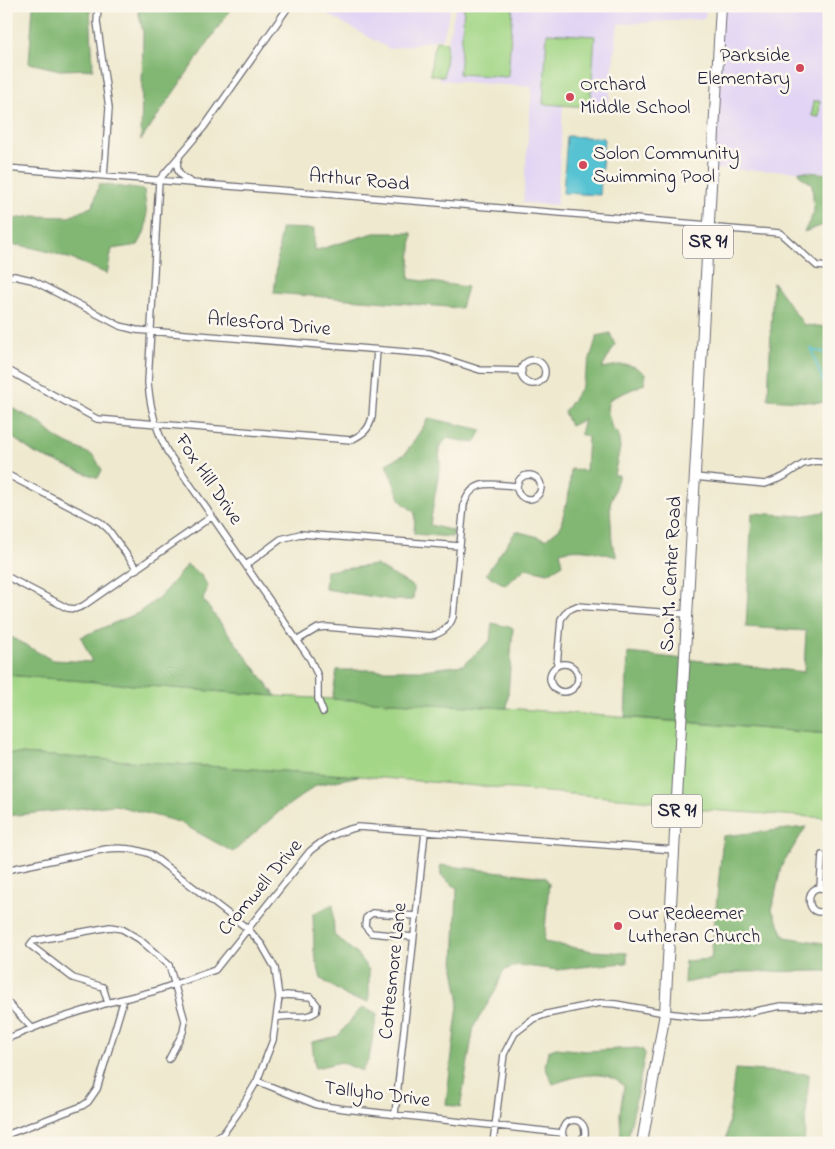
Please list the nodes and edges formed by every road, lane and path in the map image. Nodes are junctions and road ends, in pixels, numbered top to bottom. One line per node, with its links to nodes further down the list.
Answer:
1 (98, 6): 6 (street)
2 (289, 6): 4 (street)
3 (721, 6): 9 (main road, S.O.M. Center Road / SR 91)
4 (181, 154): 7 (street); 8 (street)
5 (6, 168): 6 (street, Arthur Road)
6 (104, 176): 7 (street, Arthur Road)
7 (159, 180): 8 (street, Arthur Road); 12 (street, Fox Hill Drive)
8 (195, 184): 9 (street, Arthur Road)
9 (709, 225): 10 (street, Arthur Road); 19 (main road, S.O.M. Center Road / SR 91)
10 (829, 267)
11 (6, 278): 12 (street, Arlesford Drive)
12 (150, 332): 13 (street, Arlesford Drive); 16 (street, Fox Hill Drive)
13 (377, 350): 15 (street, Arlesford Drive); 16 (street)
14 (6, 369): 16 (street)
15 (522, 371): 15 (street, Arlesford Drive)
16 (156, 424): 21 (street, Fox Hill Drive)
17 (829, 462): 19 (street)
18 (6, 474): 24 (street)
19 (695, 477): 26 (main road, S.O.M. Center Road / SR 91)
20 (517, 486): 20 (street); 22 (street)
21 (212, 517): 23 (street, Fox Hill Drive); 24 (street)
22 (460, 546): 23 (street); 27 (street)
23 (246, 565): 27 (street, Fox Hill Drive)
24 (137, 569): 25 (street)
25 (6, 576)
26 (687, 614): 28 (street); 31 (main road, S.O.M. Center Road / SR 91)
27 (298, 640): 29 (street, Fox Hill Drive)
28 (558, 665): 28 (street)
29 (323, 712)
30 (425, 832): 31 (street, Cromwell Drive); 37 (street, Cottesmore Lane); 38 (street, Cromwell Drive)
31 (675, 850): 46 (main road, S.O.M. Center Road / SR 91)
32 (822, 855): 34 (street)
33 (6, 870): 38 (street)
34 (820, 888): 35 (street); 36 (street)
35 (829, 892)
36 (829, 908)
37 (416, 916): 39 (street, Cottesmore Lane); 39 (street)
38 (248, 929): 40 (street, Cromwell Drive); 41 (street)
39 (414, 937): 52 (street, Cottesmore Lane)
40 (175, 984): 42 (street, Cromwell Drive); 44 (street); 50 (street)
41 (279, 997): 47 (street); 47 (street)
42 (124, 999): 44 (street, Cromwell Drive); 55 (street)
43 (6, 1001): 48 (street)
44 (108, 1003): 48 (street, Cromwell Drive)
45 (829, 1008): 46 (street)
46 (665, 1013): 53 (street); 60 (main road, S.O.M. Center Road / SR 91)
47 (276, 1018): 51 (street)
48 (32, 1028): 49 (street, Cromwell Drive)
49 (6, 1039)
50 (168, 1059)
51 (257, 1081): 52 (street, Tallyho Drive); 56 (street)
52 (395, 1114): 53 (street, Tallyho Drive)
53 (495, 1126): 54 (street, Tallyho Drive); 57 (street)
54 (562, 1133): 58 (street); 59 (street)
55 (6, 1135)
56 (209, 1143)
57 (493, 1143)
58 (570, 1143)
59 (578, 1143)
60 (642, 1143)

